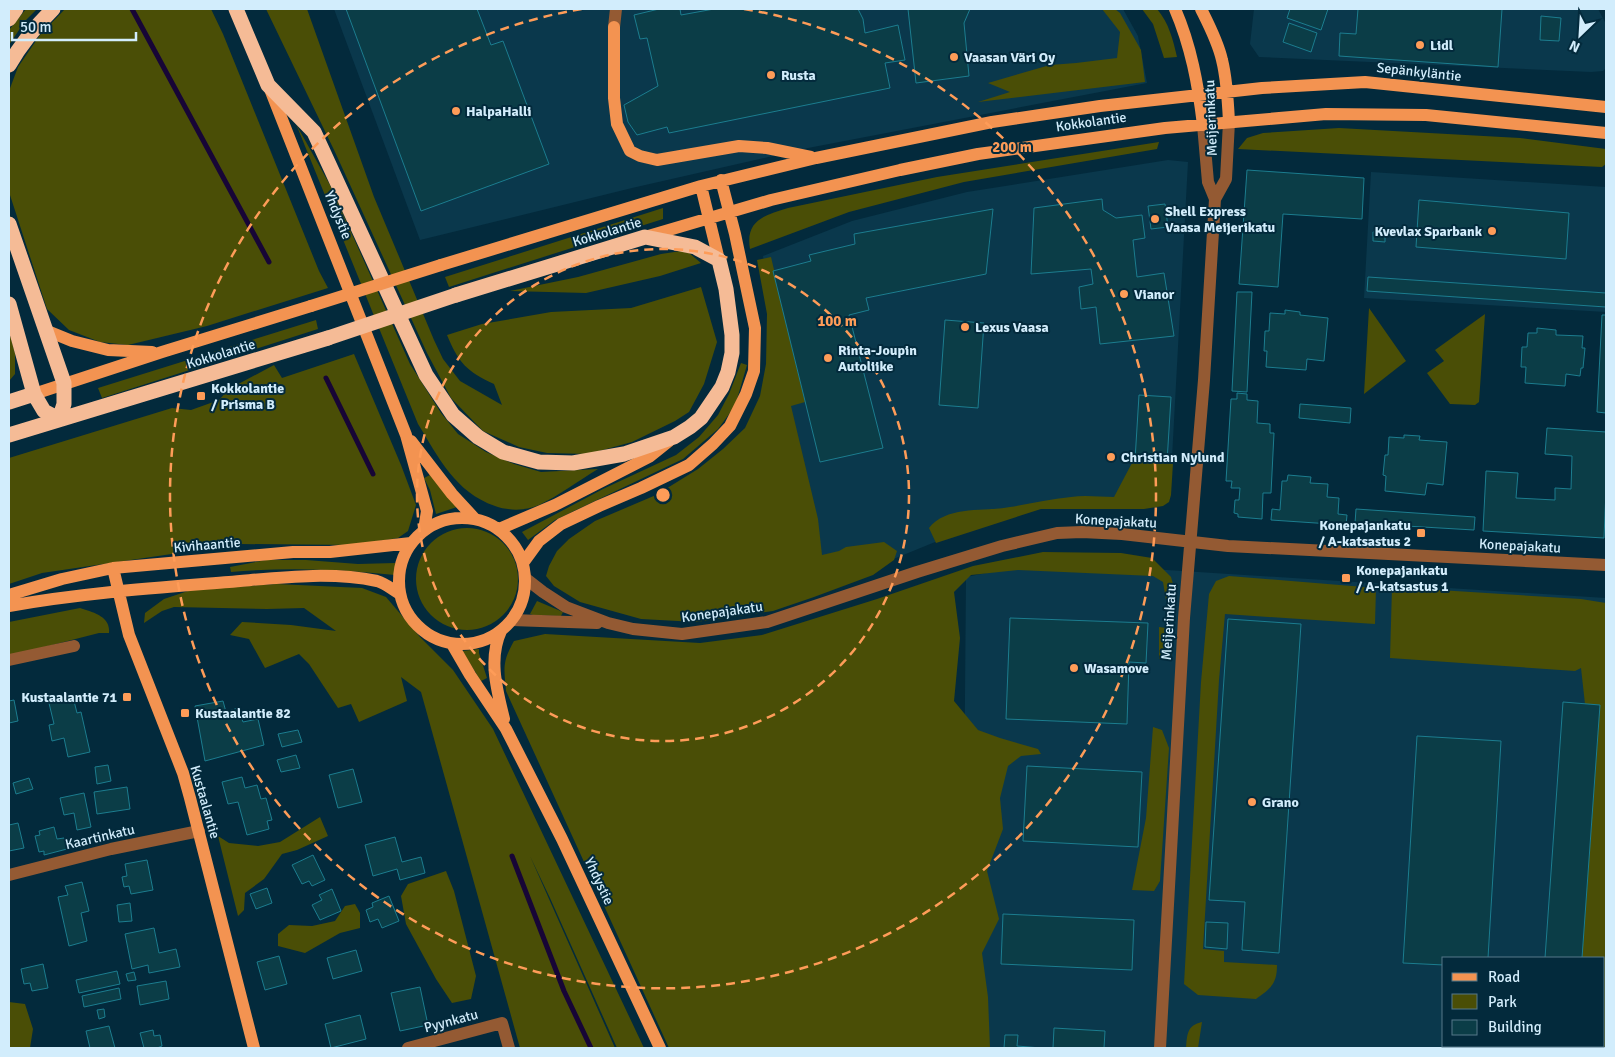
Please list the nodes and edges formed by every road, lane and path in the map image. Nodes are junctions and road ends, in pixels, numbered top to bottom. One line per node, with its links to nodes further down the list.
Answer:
1 (16, 9): 7 (highway)
2 (53, 9): 9 (highway)
3 (236, 9): 10 (highway, Yhdystie)
4 (616, 9): 8 (street)
5 (1175, 9): 12 (main road, Meijerinkatu)
6 (1201, 9): 11 (main road, Meijerinkatu)
7 (9, 19)
8 (614, 26): 17 (main road)
9 (9, 65)
10 (268, 84): 34 (main road, Yhdystie); 35 (highway)
11 (1227, 92): 12 (main road, Kokkolantie); 13 (main road, Sepänkyläntie); 14 (main road, Meijerinkatu)
12 (1199, 95): 15 (main road, Meijerinkatu); 17 (main road, Kokkolantie)
13 (1606, 107)
14 (1229, 122): 15 (main road, Kokkolantie); 16 (main road); 20 (street, Meijerinkatu)
15 (1203, 125): 20 (street, Meijerinkatu); 21 (main road, Kokkolantie)
16 (1606, 133)
17 (816, 158): 18 (main road, Kokkolantie)
18 (721, 180): 19 (main road, Kokkolantie); 21 (main road)
19 (701, 186): 22 (main road); 28 (main road, Kokkolantie, bridge)
20 (1215, 199): 39 (street, Meijerinkatu)
21 (729, 212): 22 (main road, Kokkolantie); 41 (main road)
22 (709, 218): 24 (main road, Kokkolantie); 25 (main road)
23 (9, 224): 27 (highway)
24 (645, 237): 25 (highway); 32 (highway, Kokkolantie, bridge)
25 (719, 260): 35 (highway)
26 (9, 304): 30 (highway)
27 (45, 330): 28 (main road); 29 (highway)
28 (162, 352): 29 (main road, Kokkolantie)
29 (64, 384): 30 (main road, Kokkolantie); 32 (highway)
30 (34, 394): 31 (highway, Kokkolantie); 32 (highway)
31 (9, 402)
32 (59, 418): 33 (highway, Kokkolantie)
33 (9, 435)
34 (406, 435): 36 (main road, Yhdystie); 38 (main road, Yhdystie)
35 (674, 437): 37 (main road)
36 (475, 519): 37 (main road); 38 (main road)
37 (499, 529): 41 (main road)
38 (424, 530): 40 (main road)
39 (1190, 542): 42 (street, Konepajakatu); 50 (street, Konepajakatu); 62 (street, Meijerinkatu)
40 (411, 543): 43 (main road, Kivihaantie); 46 (main road)
41 (523, 563): 44 (main road)
42 (1606, 565)
43 (113, 568): 45 (main road, Kustaalantie); 47 (main road, Kivihaantie)
44 (526, 578): 49 (main road); 50 (street, Konepajakatu)
45 (118, 590): 46 (main road); 48 (main road); 56 (main road, Kustaalantie)
46 (400, 594): 52 (main road)
47 (9, 595)
48 (9, 606)
49 (512, 620): 50 (street, Konepajakatu); 51 (main road)
50 (608, 623)
51 (501, 631): 52 (main road); 55 (main road, Yhdystie)
52 (452, 644): 55 (main road, Yhdystie)
53 (74, 646): 54 (street)
54 (9, 660)
55 (506, 729): 61 (main road, Yhdystie)
56 (199, 831): 57 (street, Kaartinkatu); 58 (main road, Kustaalantie)
57 (9, 875)
58 (254, 1048)
59 (408, 1048): 60 (street, Pyynkatu)
60 (509, 1048)
61 (660, 1048)
62 (1160, 1048)

